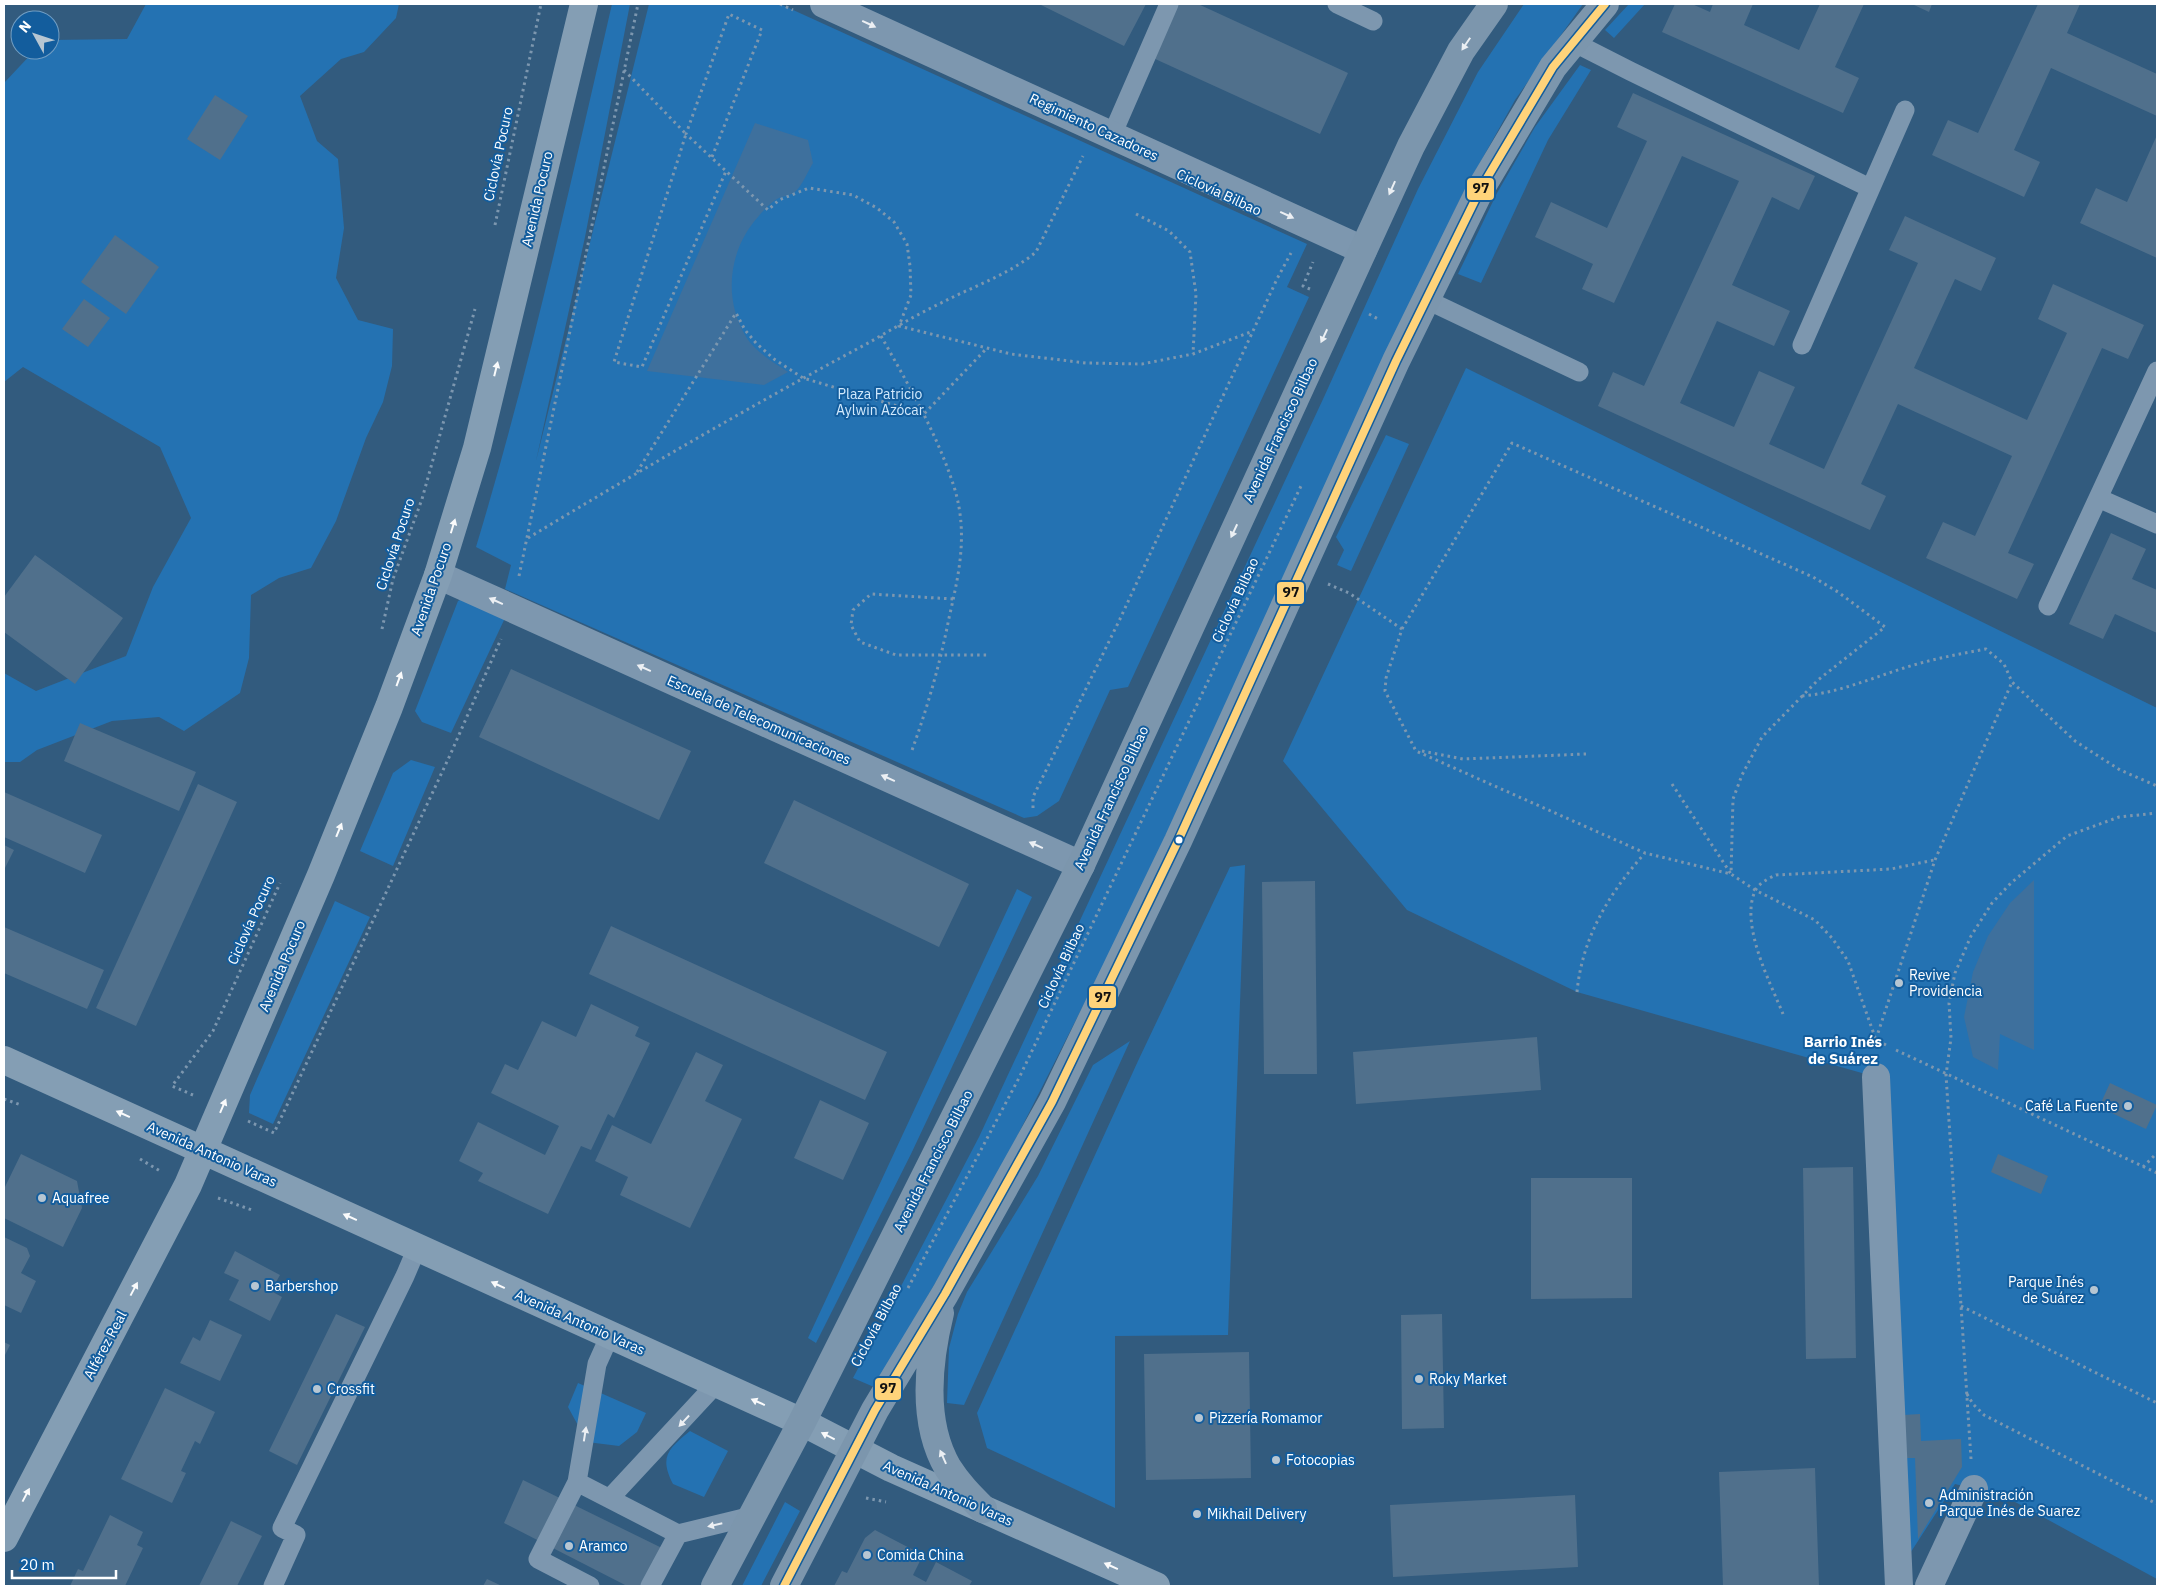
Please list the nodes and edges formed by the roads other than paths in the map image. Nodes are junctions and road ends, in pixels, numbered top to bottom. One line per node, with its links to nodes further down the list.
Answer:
1 (584, 4): 19 (main road, Avenida Pocuro, one-way to 1)
2 (824, 4): 10 (street, Regimiento Cazadores, one-way to 10)
3 (1169, 4): 10 (lane)
4 (1336, 4): 7 (lane)
5 (1494, 4): 12 (main road, Avenida Francisco Bilbao, one-way to 12)
6 (1605, 4): 8 (main road)
7 (1373, 21)
8 (1573, 42): 11 (lane); 13 (main road)
9 (1905, 110): 11 (lane)
10 (1103, 131): 12 (street, Regimiento Cazadores, one-way to 12)
11 (1870, 188): 14 (lane)
12 (1363, 250): 21 (main road, Avenida Francisco Bilbao, one-way to 21)
13 (1426, 300): 16 (lane); 26 (main road)
14 (1802, 345)
15 (2157, 371): 17 (lane)
16 (1579, 372)
17 (2098, 498): 18 (lane); 20 (lane)
18 (2157, 524)
19 (438, 575): 21 (street, Escuela de Telecomunicaciones, one-way to 19); 24 (main road, Avenida Pocuro, one-way to 19)
20 (2048, 606)
21 (1081, 865): 29 (main road, Avenida Francisco Bilbao)
22 (4, 1060): 24 (main road, Avenida Antonio Varas, one-way to 22)
23 (1876, 1077): 44 (street)
24 (204, 1151): 25 (main road, Avenida Antonio Varas, one-way to 24); 37 (main road, Alférez Real, one-way to 24)
25 (417, 1248): 27 (main road, Avenida Antonio Varas, one-way to 25); 38 (lane)
26 (945, 1294): 30 (main road); 34 (main road, one-way to 26)
27 (610, 1335): 28 (main road, Avenida Antonio Varas); 31 (lane, one-way to 27)
28 (716, 1384): 29 (main road, Avenida Antonio Varas, one-way to 28); 33 (lane, one-way to 33)
29 (802, 1422): 30 (main road, Avenida Antonio Varas, one-way to 29); 35 (main road, Avenida Francisco Bilbao)
30 (854, 1449): 34 (main road, Avenida Antonio Varas); 42 (main road)
31 (577, 1482): 33 (lane); 39 (lane)
32 (1974, 1489): 45 (street)
33 (610, 1498): 36 (lane)
34 (983, 1509): 43 (main road, Avenida Antonio Varas, one-way to 34)
35 (752, 1516): 36 (lane, one-way to 36); 41 (main road, Avenida Francisco Bilbao)
36 (678, 1534): 40 (lane)
37 (4, 1538)
38 (273, 1586)
39 (590, 1586)
40 (650, 1586)
41 (715, 1586)
42 (784, 1586)
43 (1156, 1586)
44 (1899, 1586)
45 (1929, 1586)

